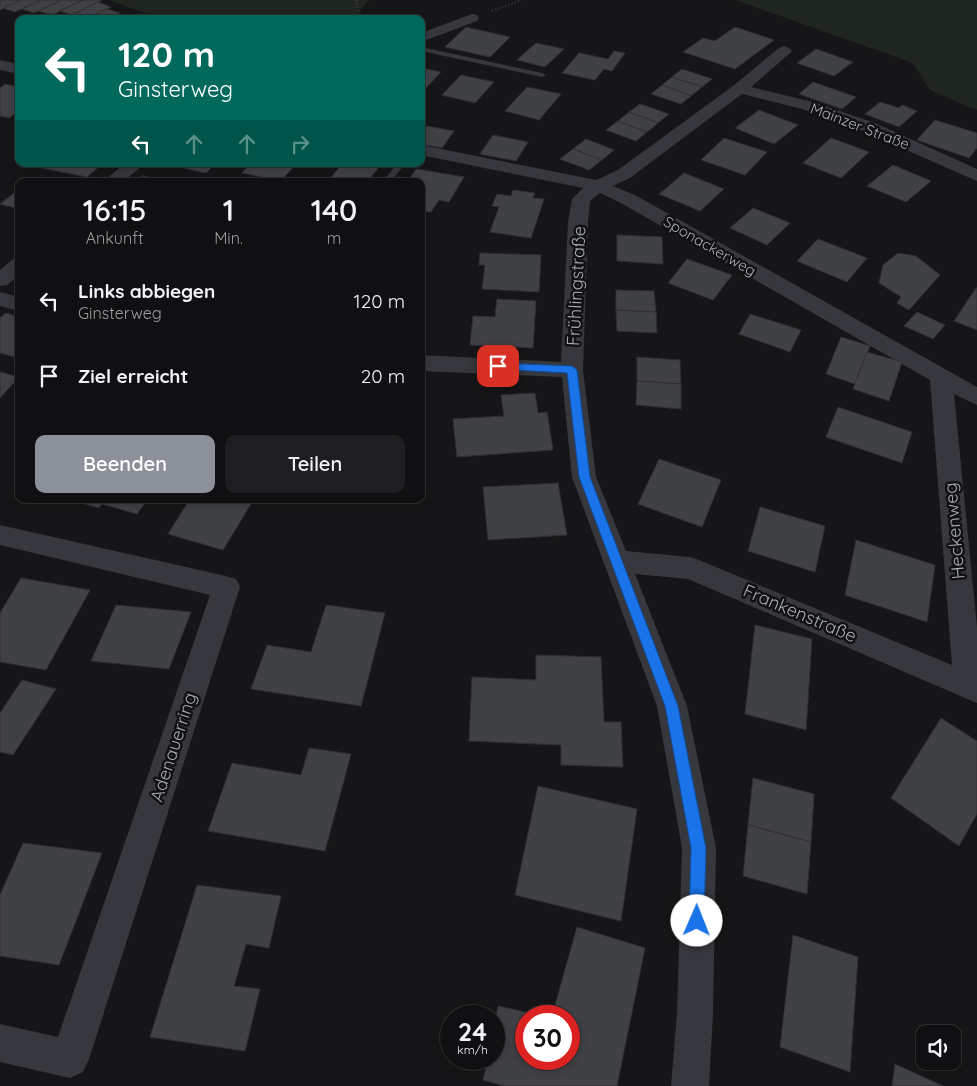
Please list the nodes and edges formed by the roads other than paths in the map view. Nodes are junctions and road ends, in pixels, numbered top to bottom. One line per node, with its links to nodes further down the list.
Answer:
1 (472, 18): 2 (street)
2 (425, 36)
3 (425, 49): 7 (lane)
4 (784, 51): 8 (street, Frühlingstraße)
5 (0, 65): 6 (street)
6 (15, 68)
7 (542, 75)
8 (739, 89): 12 (street, Mainzer Straße); 15 (street, Frühlingstraße)
9 (425, 151): 15 (street, Sponackerweg)
10 (131, 167): 13 (street)
11 (399, 167): 14 (lane)
12 (977, 176)
13 (117, 178)
14 (389, 178)
15 (598, 186): 21 (street, Frühlingstraße); 22 (street, Sponackerweg)
16 (15, 267): 17 (street)
17 (0, 280)
18 (0, 299): 19 (street)
19 (15, 303)
20 (425, 363): 21 (street)
21 (572, 370): 25 (street, Frühlingstraße)
22 (941, 377): 23 (street, Sponackerweg); 26 (street, Heckenweg)
23 (977, 397)
24 (0, 535): 27 (street, Adenauerring)
25 (616, 561): 26 (street, Frankenstraße); 28 (street, Frühlingstraße)
26 (972, 687)
27 (0, 1043)
28 (690, 1086)

